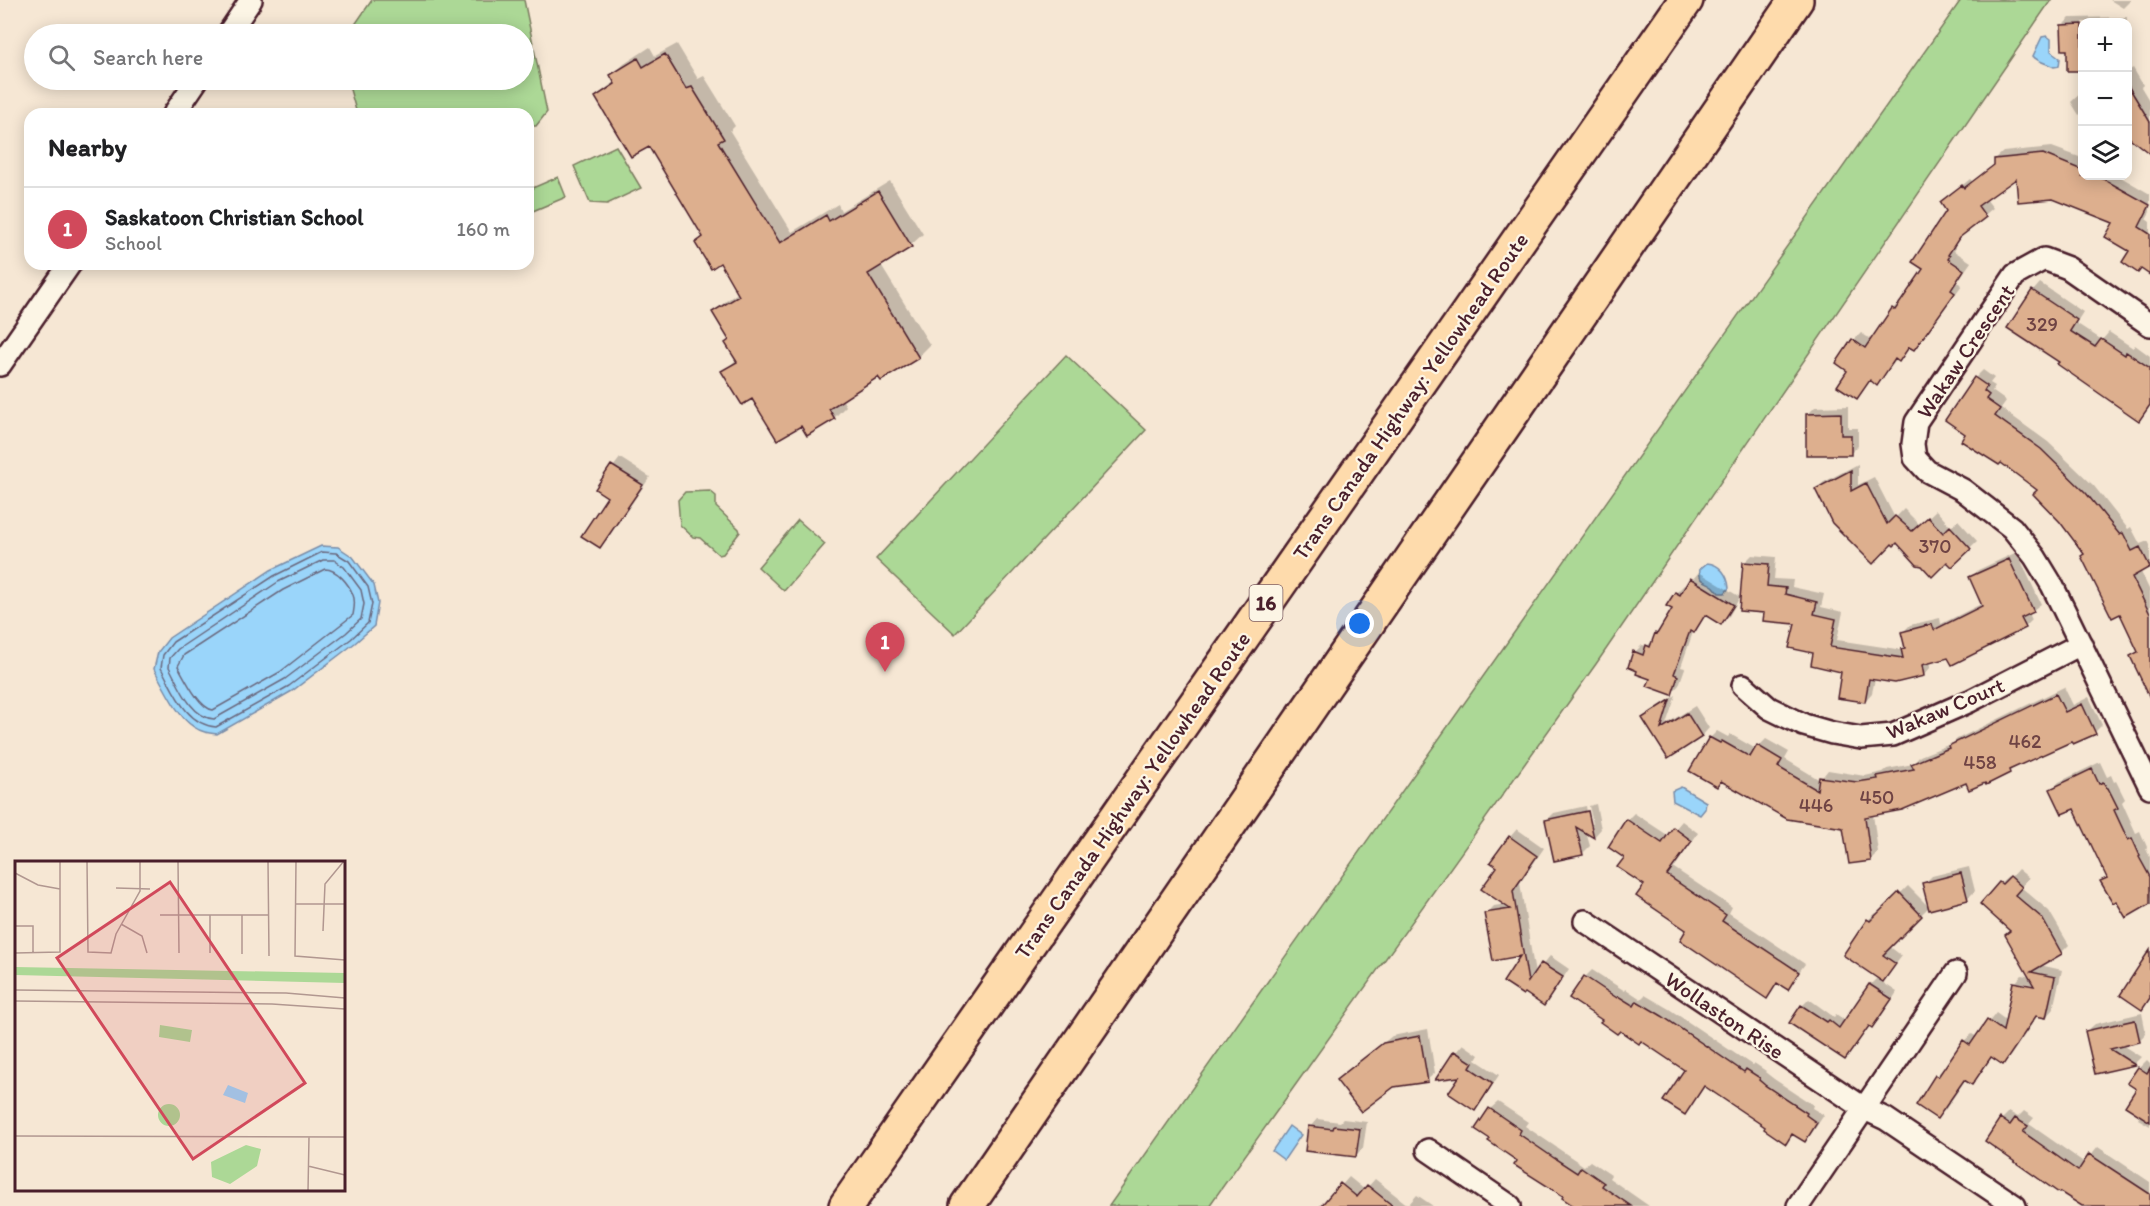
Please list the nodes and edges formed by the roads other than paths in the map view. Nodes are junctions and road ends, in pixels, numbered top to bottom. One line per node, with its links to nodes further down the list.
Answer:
1 (251, 0): 4 (street)
2 (1686, 0): 17 (highway, Trans Canada Highway: Yellowhead Route / 16)
3 (1796, 0): 18 (highway)
4 (235, 24)
5 (190, 90): 6 (street)
6 (178, 108)
7 (66, 270): 9 (street)
8 (2150, 325): 10 (street, Wakaw Crescent)
9 (0, 365)
10 (2081, 644): 11 (street, Wakaw Court); 12 (street, Wakaw Crescent)
11 (1743, 685)
12 (2150, 787)
13 (1584, 921): 15 (street, Wollaston Rise)
14 (1956, 973): 15 (street)
15 (1865, 1109): 20 (street); 21 (street, Wollaston Rise)
16 (1428, 1150): 19 (street)
17 (846, 1206)
18 (967, 1206)
19 (1510, 1206)
20 (1798, 1206)
21 (2014, 1206)

